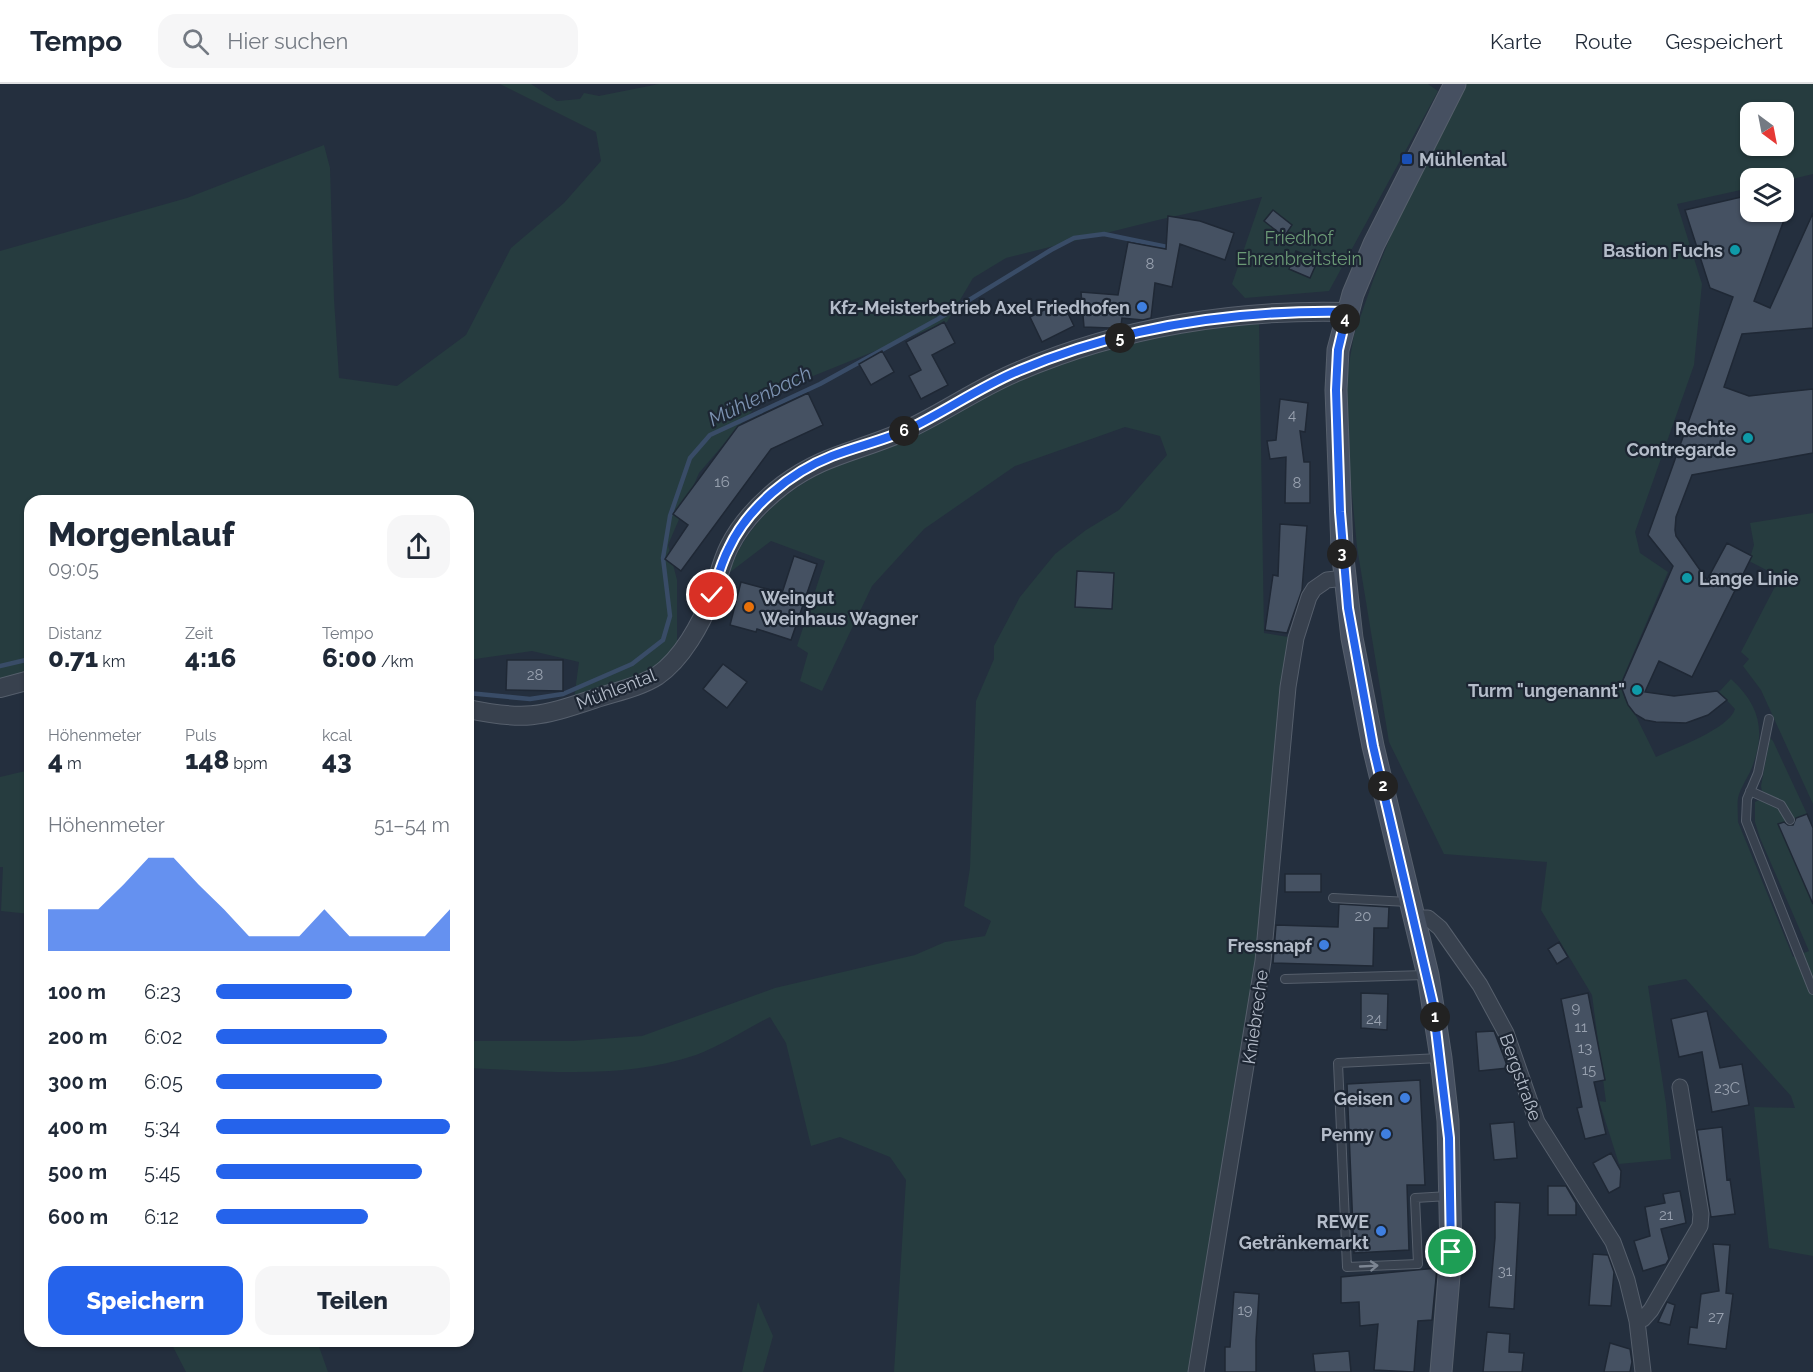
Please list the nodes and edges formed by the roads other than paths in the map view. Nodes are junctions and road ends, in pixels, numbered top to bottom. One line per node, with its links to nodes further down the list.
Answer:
1 (1455, 84): 2 (main road)
2 (1347, 312): 3 (main road); 6 (street, Mühlental)
3 (1345, 578): 11 (main road); 19 (street, Kniebreche)
4 (24, 682): 5 (street)
5 (0, 688)
6 (474, 710)
7 (1769, 719): 8 (lane)
8 (1750, 790): 9 (lane); 14 (lane)
9 (1790, 820)
10 (1333, 898): 11 (lane)
11 (1412, 910): 12 (main road); 18 (street, Bergstraße)
12 (1428, 975): 13 (lane); 15 (main road)
13 (1285, 979)
14 (1813, 990)
15 (1441, 1058): 17 (main road); 17 (lane, one-way to 17)
16 (1680, 1087): 18 (street)
17 (1451, 1196): 20 (main road)
18 (1637, 1321): 21 (street, Bergstraße)
19 (1196, 1372)
20 (1441, 1372)
21 (1642, 1372)

